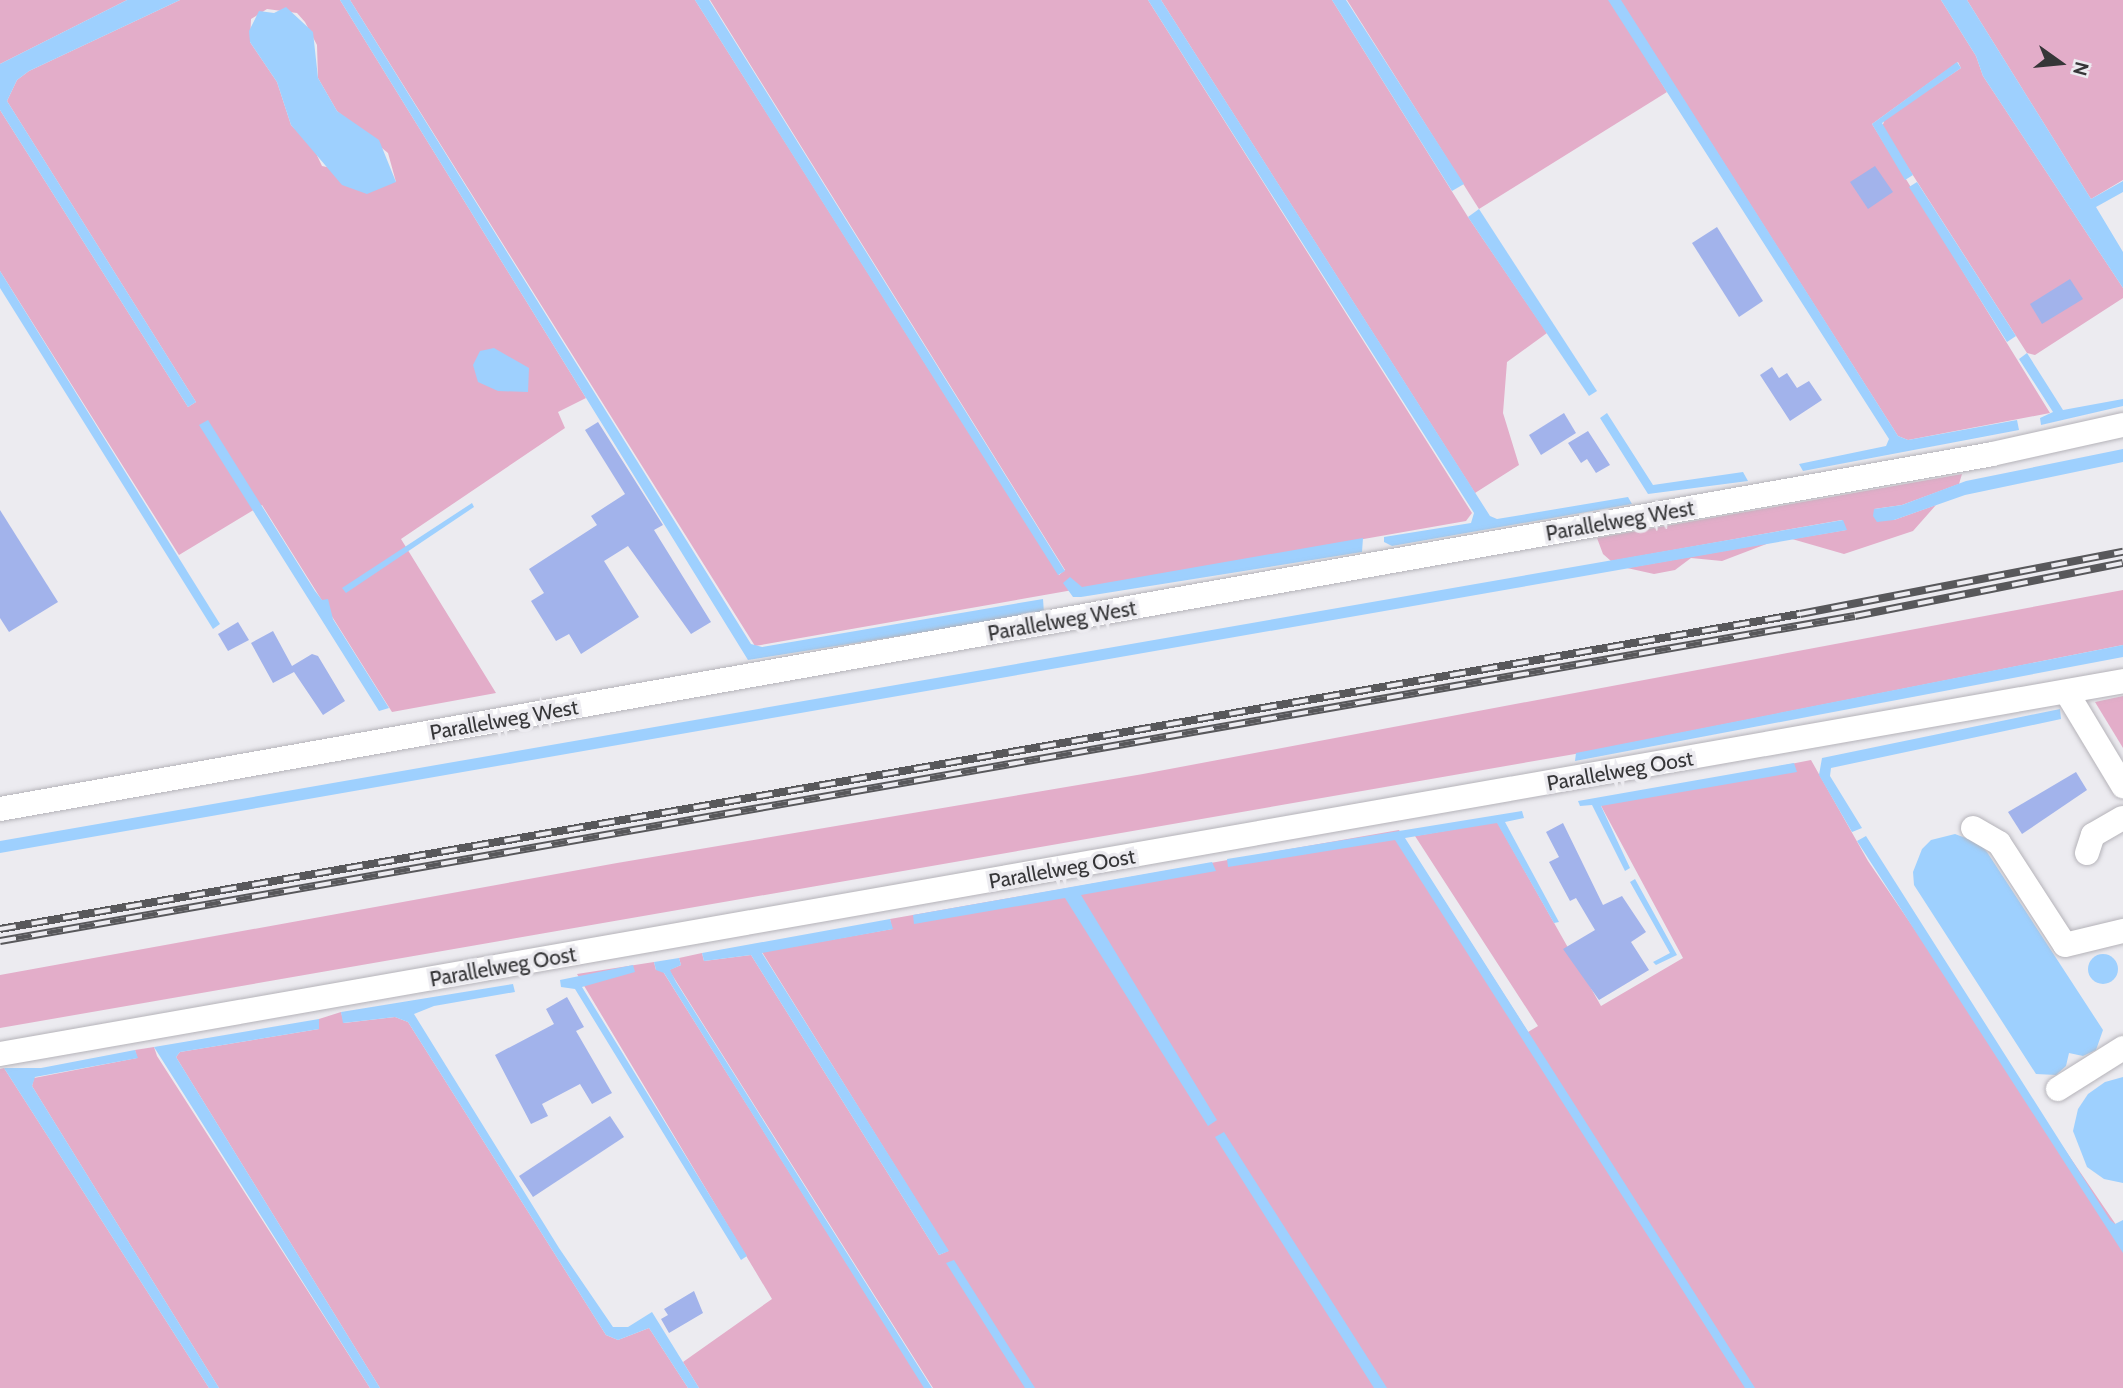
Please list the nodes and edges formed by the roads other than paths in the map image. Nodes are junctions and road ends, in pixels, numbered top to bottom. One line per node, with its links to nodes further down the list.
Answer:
1 (2123, 425): 5 (street, Parallelweg West)
2 (2123, 681): 3 (street, Parallelweg Oost)
3 (2067, 693): 4 (street); 11 (street, Parallelweg Oost)
4 (2123, 786)
5 (0, 809)
6 (2123, 818): 8 (street)
7 (1973, 828): 9 (street)
8 (2087, 853)
9 (2123, 931)
10 (2123, 1048): 12 (street)
11 (0, 1054)
12 (2058, 1089)

